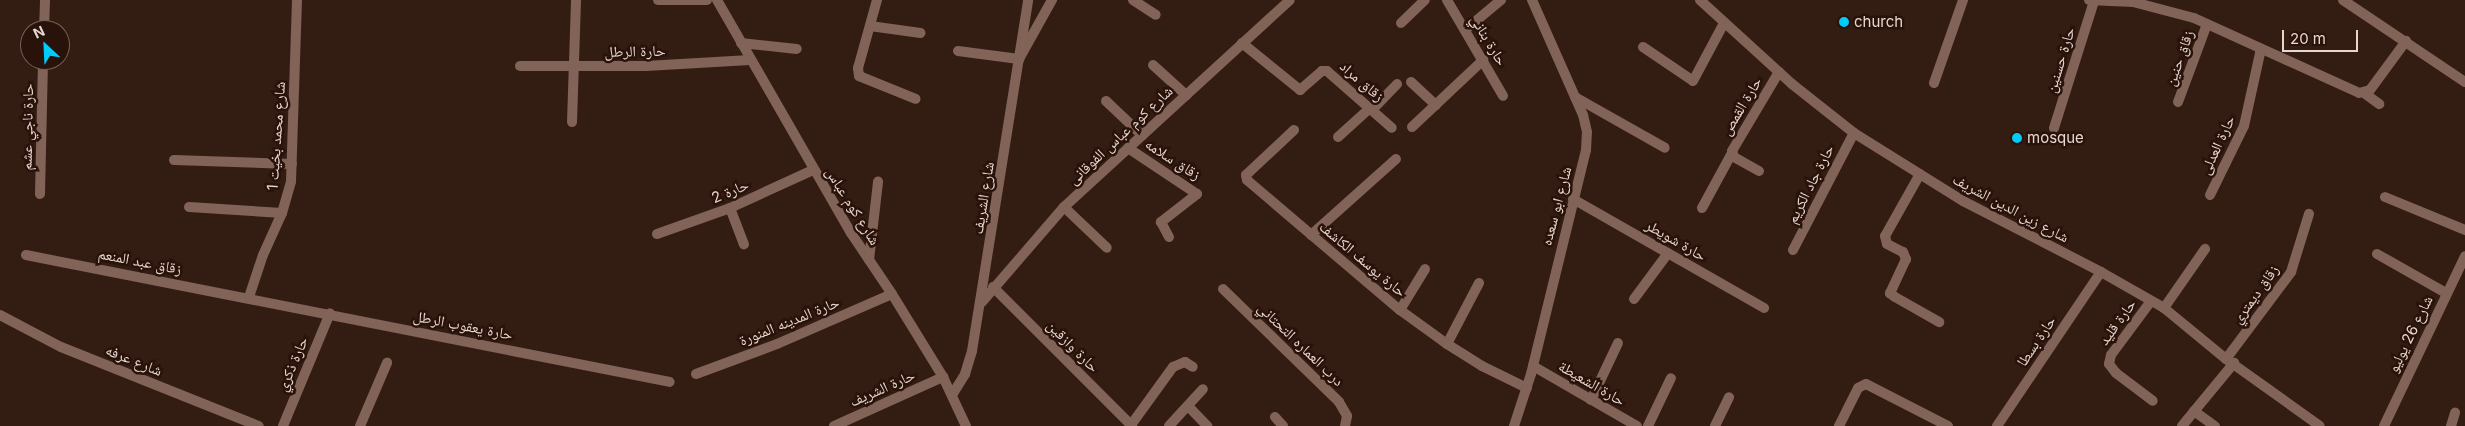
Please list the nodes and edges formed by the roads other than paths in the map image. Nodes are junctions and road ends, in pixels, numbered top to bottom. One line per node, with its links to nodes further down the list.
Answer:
1 (44, 0): 22 (street)
2 (297, 0): 71 (street, شارع محمد بخيت 1)
3 (576, 0): 41 (street)
4 (658, 0): 5 (street)
5 (702, 0)
6 (717, 0): 30 (street, شارع كوم عباس)
7 (877, 0): 26 (street)
8 (1028, 0): 36 (street, شارع الشريف)
9 (1052, 0): 36 (street)
10 (1133, 0): 21 (street)
11 (1290, 0): 31 (street, شارع كوم عباس الفوقانى)
12 (1425, 0): 23 (street)
13 (1447, 0): 27 (street, حارة بناني)
14 (1501, 0): 27 (street)
15 (1532, 0): 51 (street, شارع ابو سعده)
16 (1700, 0): 24 (street, شارع زين الدين الشريف)
17 (1963, 0): 46 (street)
18 (2089, 0): 20 (street)
19 (2343, 0): 29 (street)
20 (2094, 1): 25 (street); 61 (street, حارة حسنين)
21 (1156, 15)
22 (44, 20)
23 (1401, 23)
24 (1724, 23): 32 (street); 43 (street, شارع زين الدين الشريف)
25 (2207, 24): 34 (street); 54 (street, زقاق حنين)
26 (870, 26): 28 (street); 52 (street)
27 (1465, 30): 38 (street, حارة بناني)
28 (921, 34)
29 (2406, 42): 45 (street); 48 (street)
30 (740, 43): 33 (street); 37 (street, شارع كوم عباس)
31 (1242, 43): 49 (street, شارع كوم عباس الفوقانى); 57 (street, زقاق مراد)
32 (1643, 47)
33 (797, 49)
34 (2261, 49): 48 (street); 77 (street, حارة العدلى)
35 (958, 51): 36 (street)
36 (1020, 59): 109 (street, شارع الشريف)
37 (750, 60): 41 (street, حارة الرطل); 72 (street, شارع كوم عباس)
38 (1484, 60): 50 (street, حارة بناني); 56 (street)
39 (1153, 65): 49 (street)
40 (520, 66): 41 (street, حارة الرطل)
41 (574, 66): 58 (street)
42 (43, 70): 76 (street, حارة ناجي عشم)
43 (1779, 72): 63 (street, شارع زين الدين الشريف); 68 (street, حارة القمص)
44 (1411, 82): 56 (street)
45 (2465, 82)
46 (1934, 83)
47 (1397, 84): 57 (street)
48 (2364, 93): 55 (street)
49 (1186, 94): 64 (street, شارع كوم عباس الفوقانى)
50 (1504, 96)
51 (1575, 97): 67 (street); 79 (street, شارع ابو سعده)
52 (916, 99)
53 (1106, 101): 64 (street)
54 (2178, 102)
55 (2379, 104)
56 (1436, 105): 59 (street)
57 (1371, 109): 60 (street, زقاق مراد); 65 (street)
58 (572, 122)
59 (1412, 127)
60 (1392, 128)
61 (2054, 128)
62 (1294, 130): 88 (street, حارة يوسف الكاشف)
63 (1854, 133): 74 (street, شارع زين الدين الشريف); 93 (street, حارة جاد الكريم)
64 (1142, 135): 66 (street, شارع كوم عباس الفوقانى)
65 (1338, 137)
66 (1128, 148): 81 (street, شارع كوم عباس الفوقانى); 89 (street, زقاق سلامه)
67 (1665, 148)
68 (1732, 153): 73 (street, حارة القمص); 83 (street)
69 (1396, 159): 88 (street)
70 (174, 160): 71 (street)
71 (292, 164): 84 (street, شارع محمد بخيت 1)
72 (813, 170): 82 (street, حارة 2); 98 (street, شارع كوم عباس)
73 (1759, 171)
74 (1920, 174): 100 (street, شارع زين الدين الشريف); 115 (street)
75 (878, 182): 98 (street)
76 (40, 194)
77 (2210, 195)
78 (2386, 197): 86 (street)
79 (1573, 199): 94 (street, حارة شويطر); 120 (street, شارع ابو سعده)
80 (189, 207): 84 (street)
81 (1064, 207): 91 (street); 102 (street, شارع كوم عباس الفوقانى)
82 (730, 208): 87 (street, حارة 2); 90 (street)
83 (1702, 208)
84 (282, 213): 106 (street, شارع محمد بخيت 1)
85 (2310, 214): 118 (street, زقاق ديمتري)
86 (2465, 230)
87 (657, 234)
88 (1312, 235): 112 (street, حارة يوسف الكاشف)
89 (1169, 237)
90 (744, 244)
91 (1107, 248)
92 (2205, 249): 111 (street)
93 (1793, 250)
94 (1668, 253): 107 (street); 110 (street, حارة شويطر)
95 (2377, 254): 104 (street)
96 (26, 255): 106 (street, زقاق عبد المنعم)
97 (2465, 256): 104 (street, شارع 26 يوليو)
98 (869, 260): 105 (street, شارع كوم عباس)
99 (1425, 269): 112 (street)
100 (2101, 272): 108 (street, شارع زين الدين الشريف); 152 (street, حارة بسطا)
101 (1479, 284): 117 (street)
102 (993, 288): 109 (street, شارع كوم عباس الفوقانى); 136 (street, حارة وازقين)
103 (1223, 290): 145 (street, درب العماره التحتاني)
104 (2446, 293): 156 (street, شارع 26 يوليو)
105 (892, 294): 122 (street, حارة المدينه المنورة); 123 (street, شارع كوم عباس)
106 (249, 297): 113 (street, حارة يعقوب الرطل)
107 (1634, 299)
108 (2151, 301): 111 (street, شارع زين الدين الشريف); 131 (street, حارة قليد)
109 (982, 302): 128 (street, شارع الشريف)
110 (1764, 308)
111 (2164, 308): 118 (street, شارع زين الدين الشريف)
112 (1400, 310): 117 (street, حارة يوسف الكاشف)
113 (330, 313): 125 (street, حارة يعقوب الرطل); 138 (street, حارة ذكري)
114 (0, 315): 137 (street, شارع عرفه)
115 (1939, 322)
116 (1618, 343): 130 (street)
117 (1447, 344): 126 (street, حارة يوسف الكاشف)
118 (2230, 361): 133 (street, زقاق ديمتري); 155 (street, شارع زين الدين الشريف)
119 (387, 363): 139 (street)
120 (1533, 366): 126 (street, شارع ابو سعده); 130 (street, حارة الشعيطة)
121 (1193, 367): 136 (street)
122 (696, 374)
123 (943, 377): 128 (street, شارع كوم عباس); 140 (street, حارة الشريف)
124 (1672, 378): 148 (street)
125 (670, 382)
126 (1527, 388): 146 (street, شارع ابو سعده)
127 (1203, 389): 132 (street)
128 (952, 395): 141 (street, شارع كوم عباس)
129 (1729, 397): 149 (street)
130 (1591, 400): 147 (street, حارة الشعيطة)
131 (2153, 401)
132 (1188, 406): 142 (street); 143 (street)
133 (2194, 411): 153 (street, زقاق ديمتري); 154 (street)
134 (2455, 413): 157 (street)
135 (1275, 417): 144 (street)
136 (1132, 425)
137 (259, 426)
138 (283, 426)
139 (360, 426)
140 (834, 426)
141 (966, 426)
142 (1169, 426)
143 (1208, 426)
144 (1283, 426)
145 (1345, 426)
146 (1514, 426)
147 (1637, 426)
148 (1648, 426)
149 (1715, 426)
150 (1839, 426): 151 (street)
151 (1948, 426)
152 (1996, 426)
153 (2182, 426)
154 (2215, 426)
155 (2320, 426)
156 (2384, 426)
157 (2451, 426)

